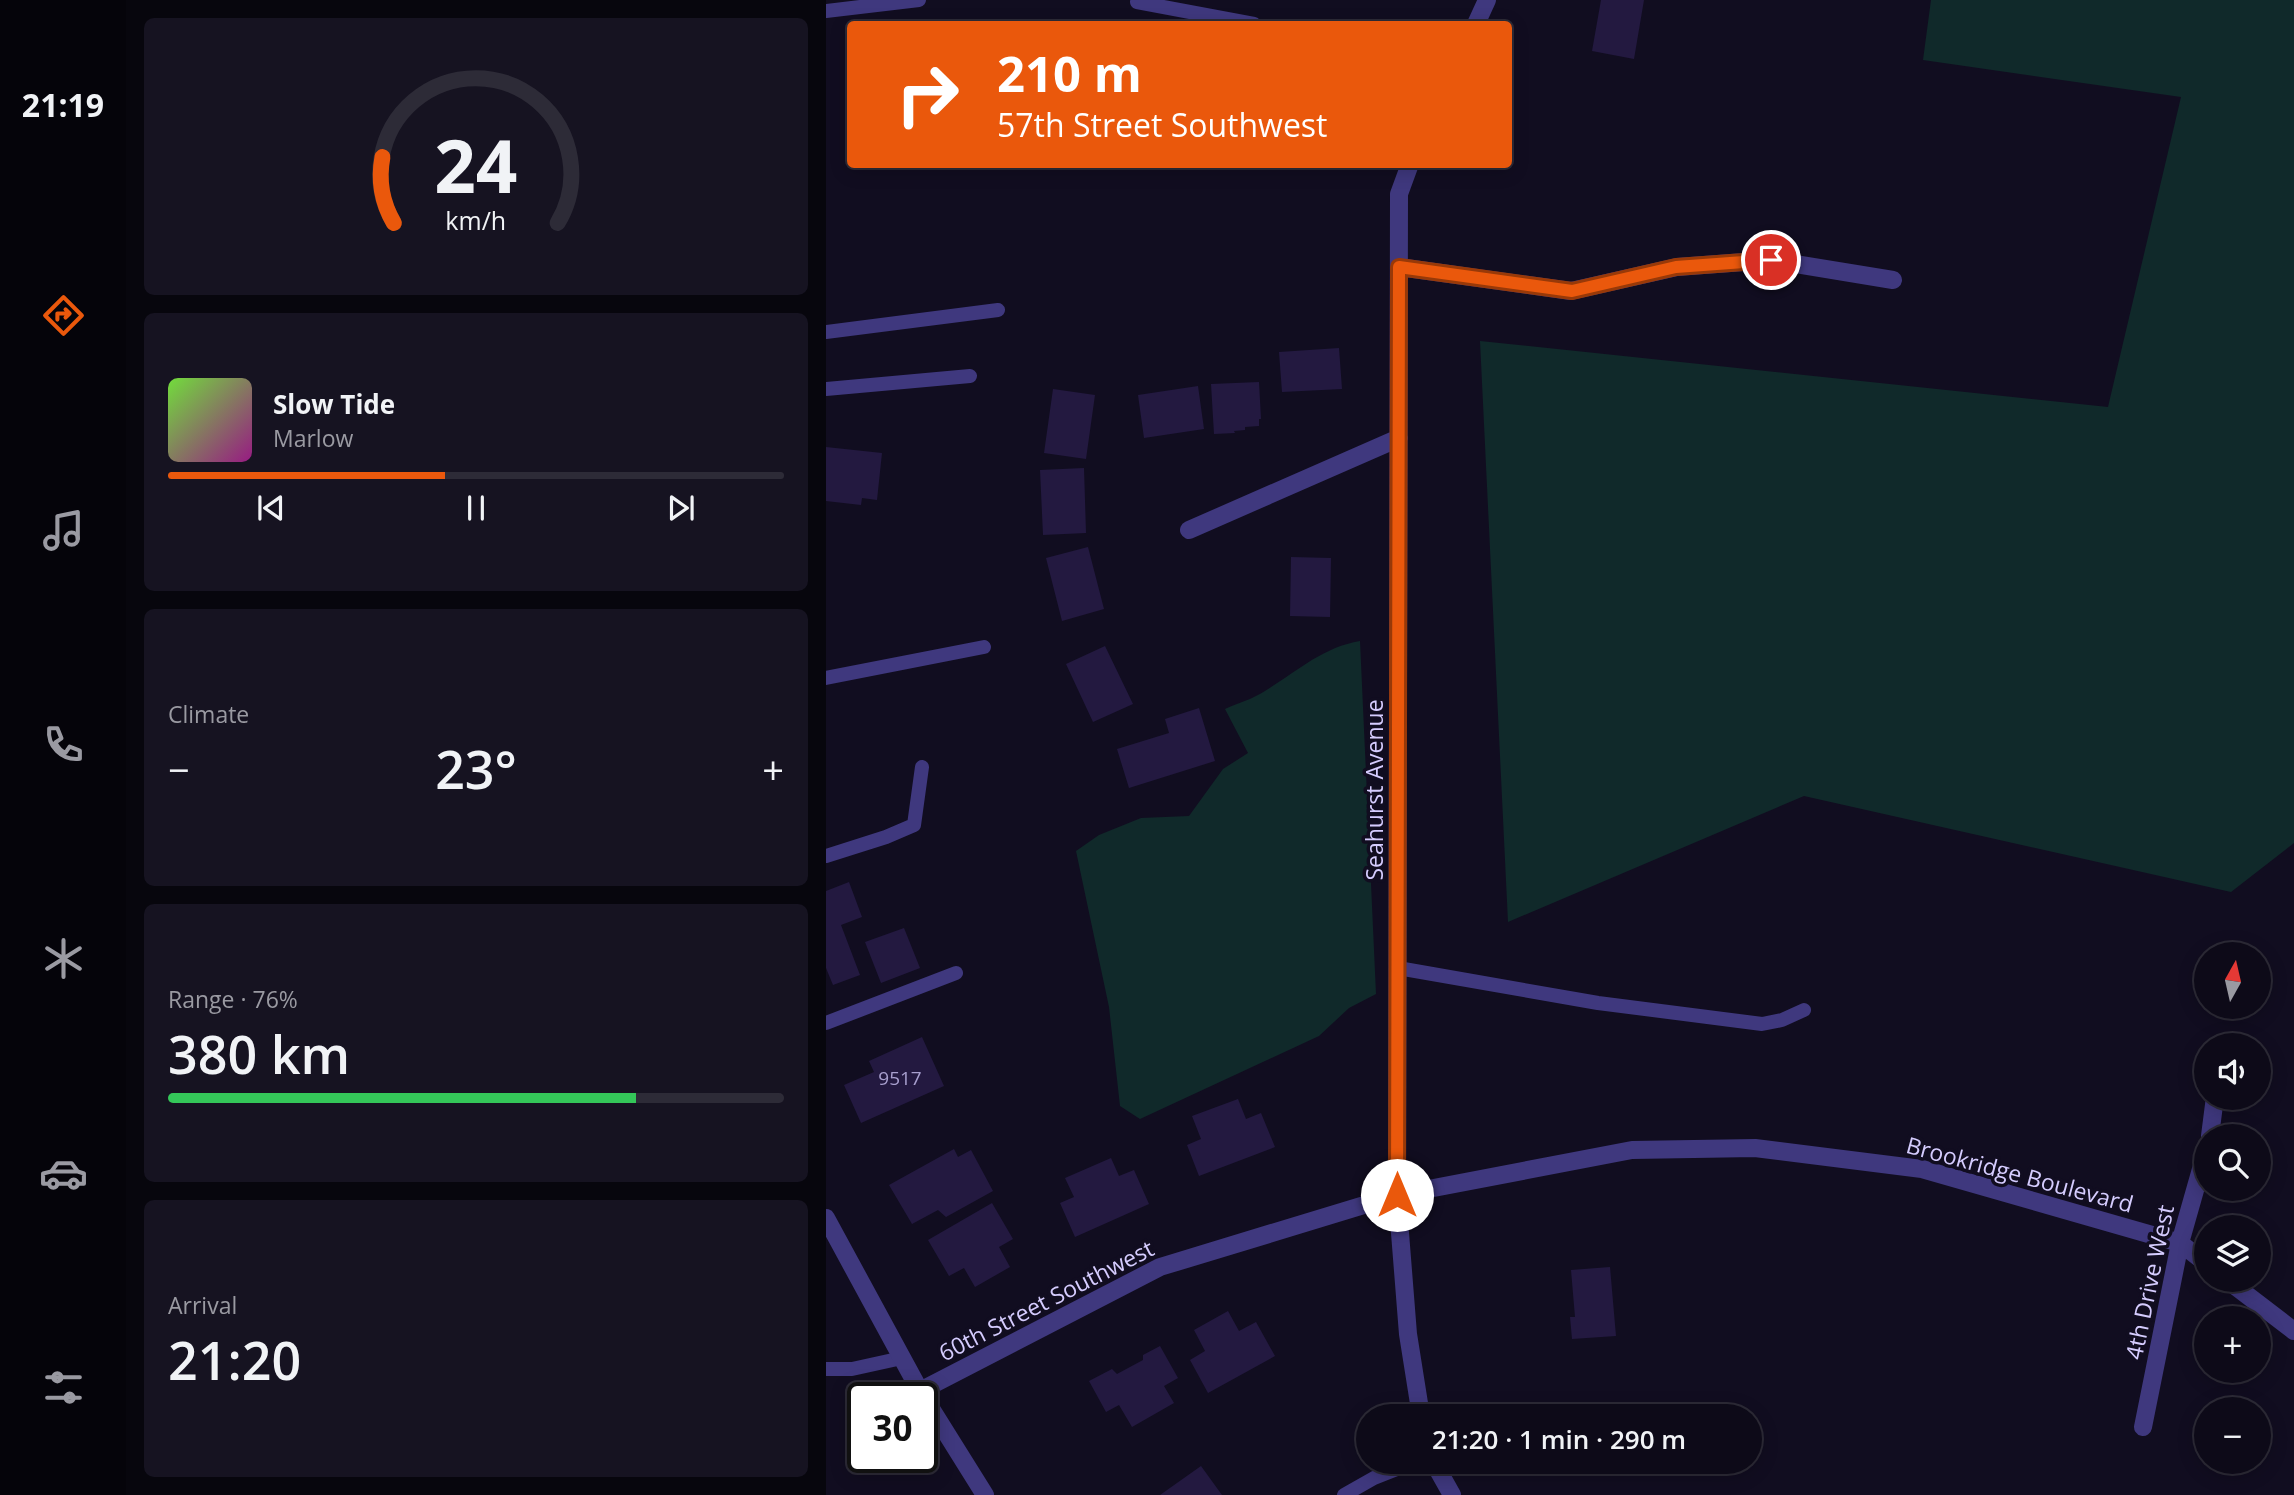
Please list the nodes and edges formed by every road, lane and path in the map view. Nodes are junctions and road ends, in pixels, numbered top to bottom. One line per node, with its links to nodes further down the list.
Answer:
1 (919, 0): 4 (lane)
2 (1487, 0): 6 (street)
3 (1137, 2): 5 (lane)
4 (826, 11)
5 (1238, 21)
6 (1477, 21)
7 (1409, 168): 8 (street, Seahurst Avenue)
8 (1399, 267): 9 (street); 14 (street, Seahurst Avenue)
9 (1893, 279)
10 (998, 310): 11 (lane)
11 (826, 332)
12 (970, 376): 13 (lane)
13 (826, 389)
14 (1399, 438): 15 (street); 20 (street, Seahurst Avenue)
15 (1189, 530)
16 (984, 648): 17 (lane)
17 (826, 678)
18 (922, 767): 19 (lane)
19 (826, 856)
20 (1398, 968): 22 (lane); 25 (street, Seahurst Avenue)
21 (957, 973): 23 (lane)
22 (1804, 1010)
23 (826, 1023)
24 (2194, 1194): 27 (street, 4th Drive West)
25 (1397, 1195): 27 (street, Brookridge Boulevard); 34 (street, 60th Street Southwest); 35 (street, Seahurst Avenue)
26 (826, 1217): 31 (street)
27 (2180, 1243): 28 (street, Brookridge Boulevard); 37 (street, 4th Drive West)
28 (2194, 1254)
29 (2243, 1292): 30 (street)
30 (2294, 1331)
31 (902, 1358): 32 (lane); 33 (street)
32 (826, 1369)
33 (915, 1382)
34 (937, 1382)
35 (1419, 1404)
36 (938, 1420): 40 (street)
37 (2143, 1427)
38 (1384, 1474): 41 (lane)
39 (1440, 1474): 42 (street)
40 (985, 1495)
41 (1345, 1495)
42 (1452, 1495)

